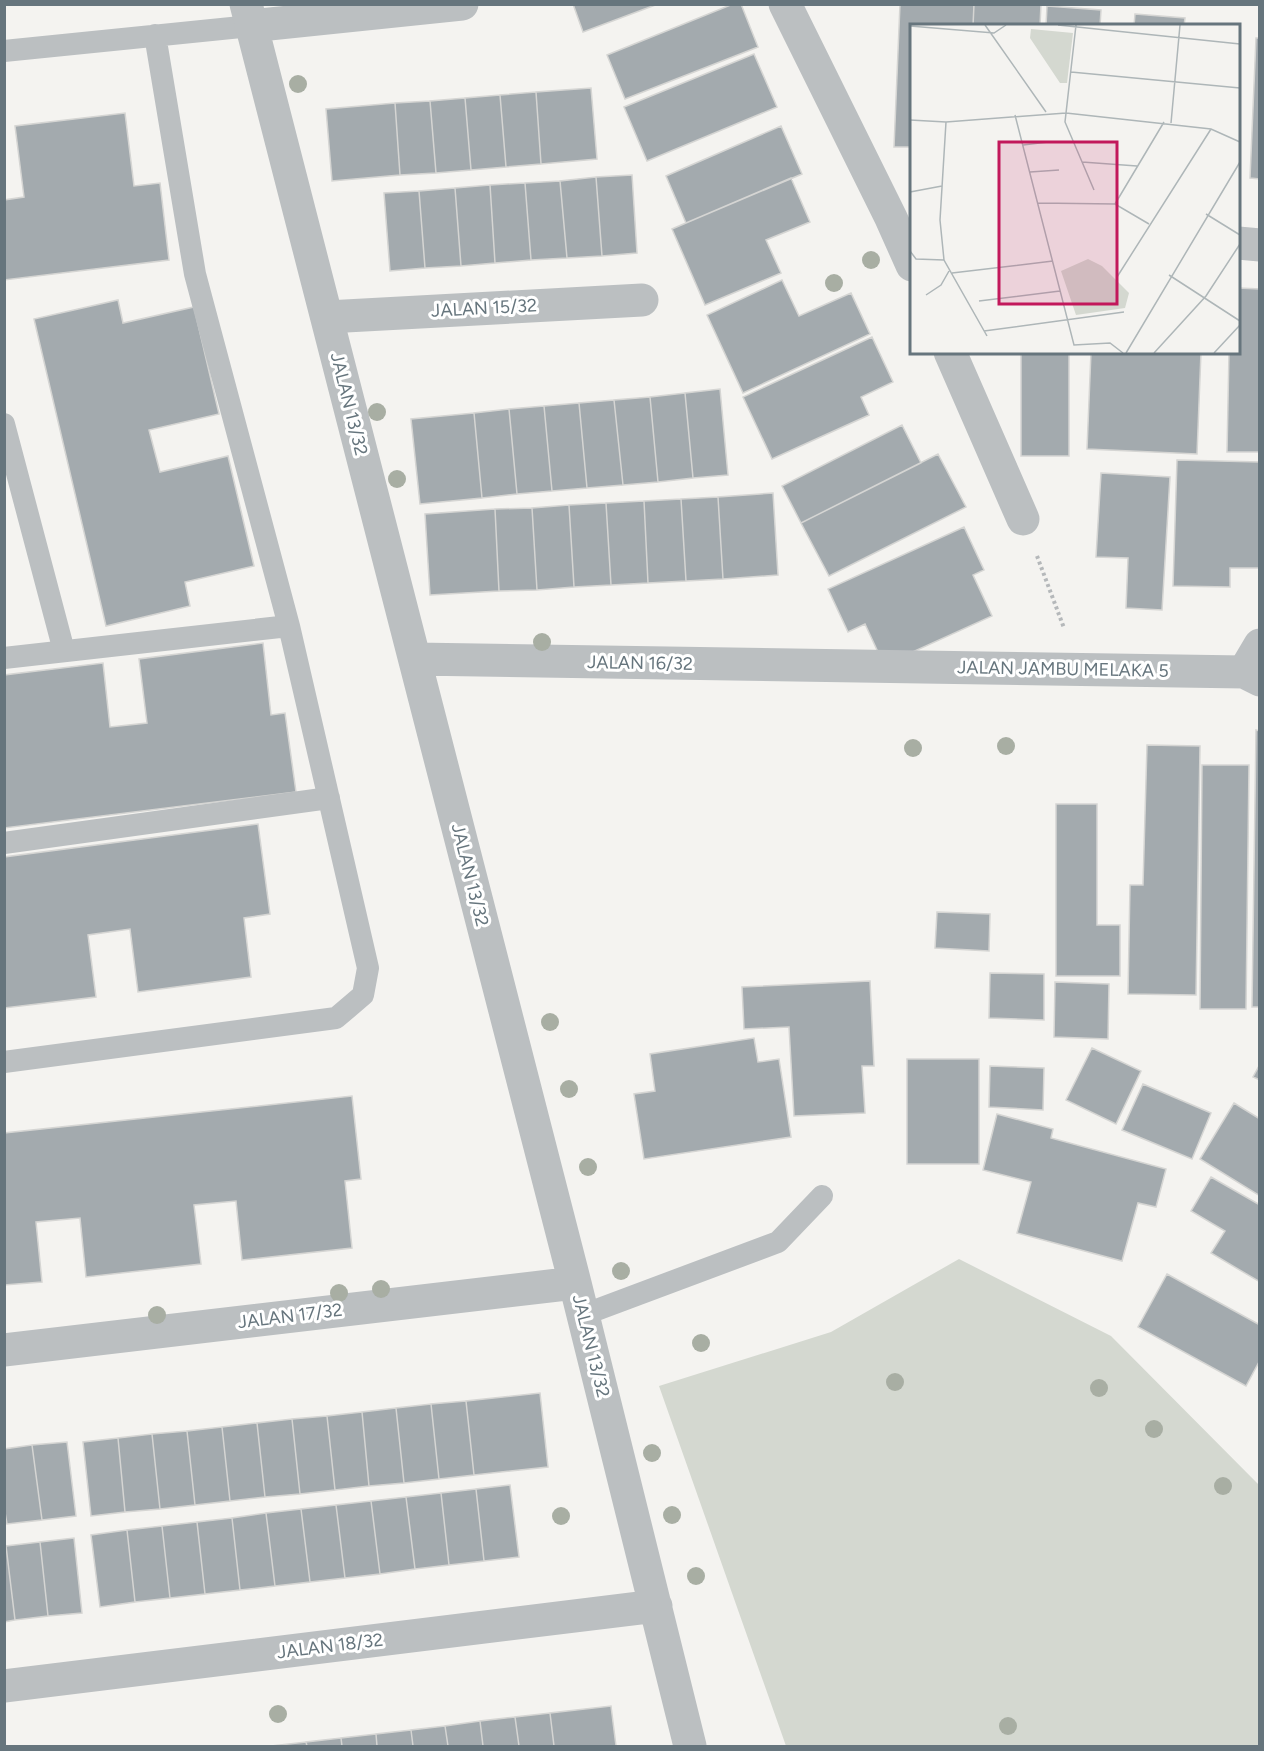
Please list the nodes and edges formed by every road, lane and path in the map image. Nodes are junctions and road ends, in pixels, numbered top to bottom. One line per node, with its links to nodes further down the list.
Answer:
1 (462, 4): 3 (street)
2 (785, 4): 6 (street)
3 (249, 15): 4 (lane); 11 (street, JALAN 13/32)
4 (155, 35): 5 (lane); 15 (lane)
5 (4, 51)
6 (901, 218): 9 (street)
7 (1240, 243): 8 (street)
8 (1260, 245)
9 (910, 256)
10 (642, 300): 11 (street, JALAN 15/32)
11 (327, 317): 18 (street, JALAN 13/32)
12 (951, 354): 14 (street)
13 (4, 424): 16 (lane)
14 (1023, 519): 21 (path)
15 (289, 626): 16 (lane); 22 (lane)
16 (64, 651): 17 (lane)
17 (4, 658)
18 (415, 659): 19 (street, JALAN 16/32); 26 (street, JALAN 13/32)
19 (864, 666): 21 (street, JALAN JAMBU MELAKA 5)
20 (1254, 666): 21 (street, JALAN JAMBU MELAKA 5)
21 (1079, 669)
22 (329, 798): 23 (lane); 24 (lane)
23 (4, 843)
24 (4, 1062)
25 (822, 1196): 27 (lane)
26 (575, 1283): 27 (street, JALAN 13/32); 28 (street, JALAN 17/32)
27 (583, 1315): 29 (street, JALAN 13/32)
28 (4, 1350)
29 (656, 1606): 30 (street, JALAN 18/32); 31 (street, JALAN 13/32)
30 (4, 1686)
31 (690, 1746)

